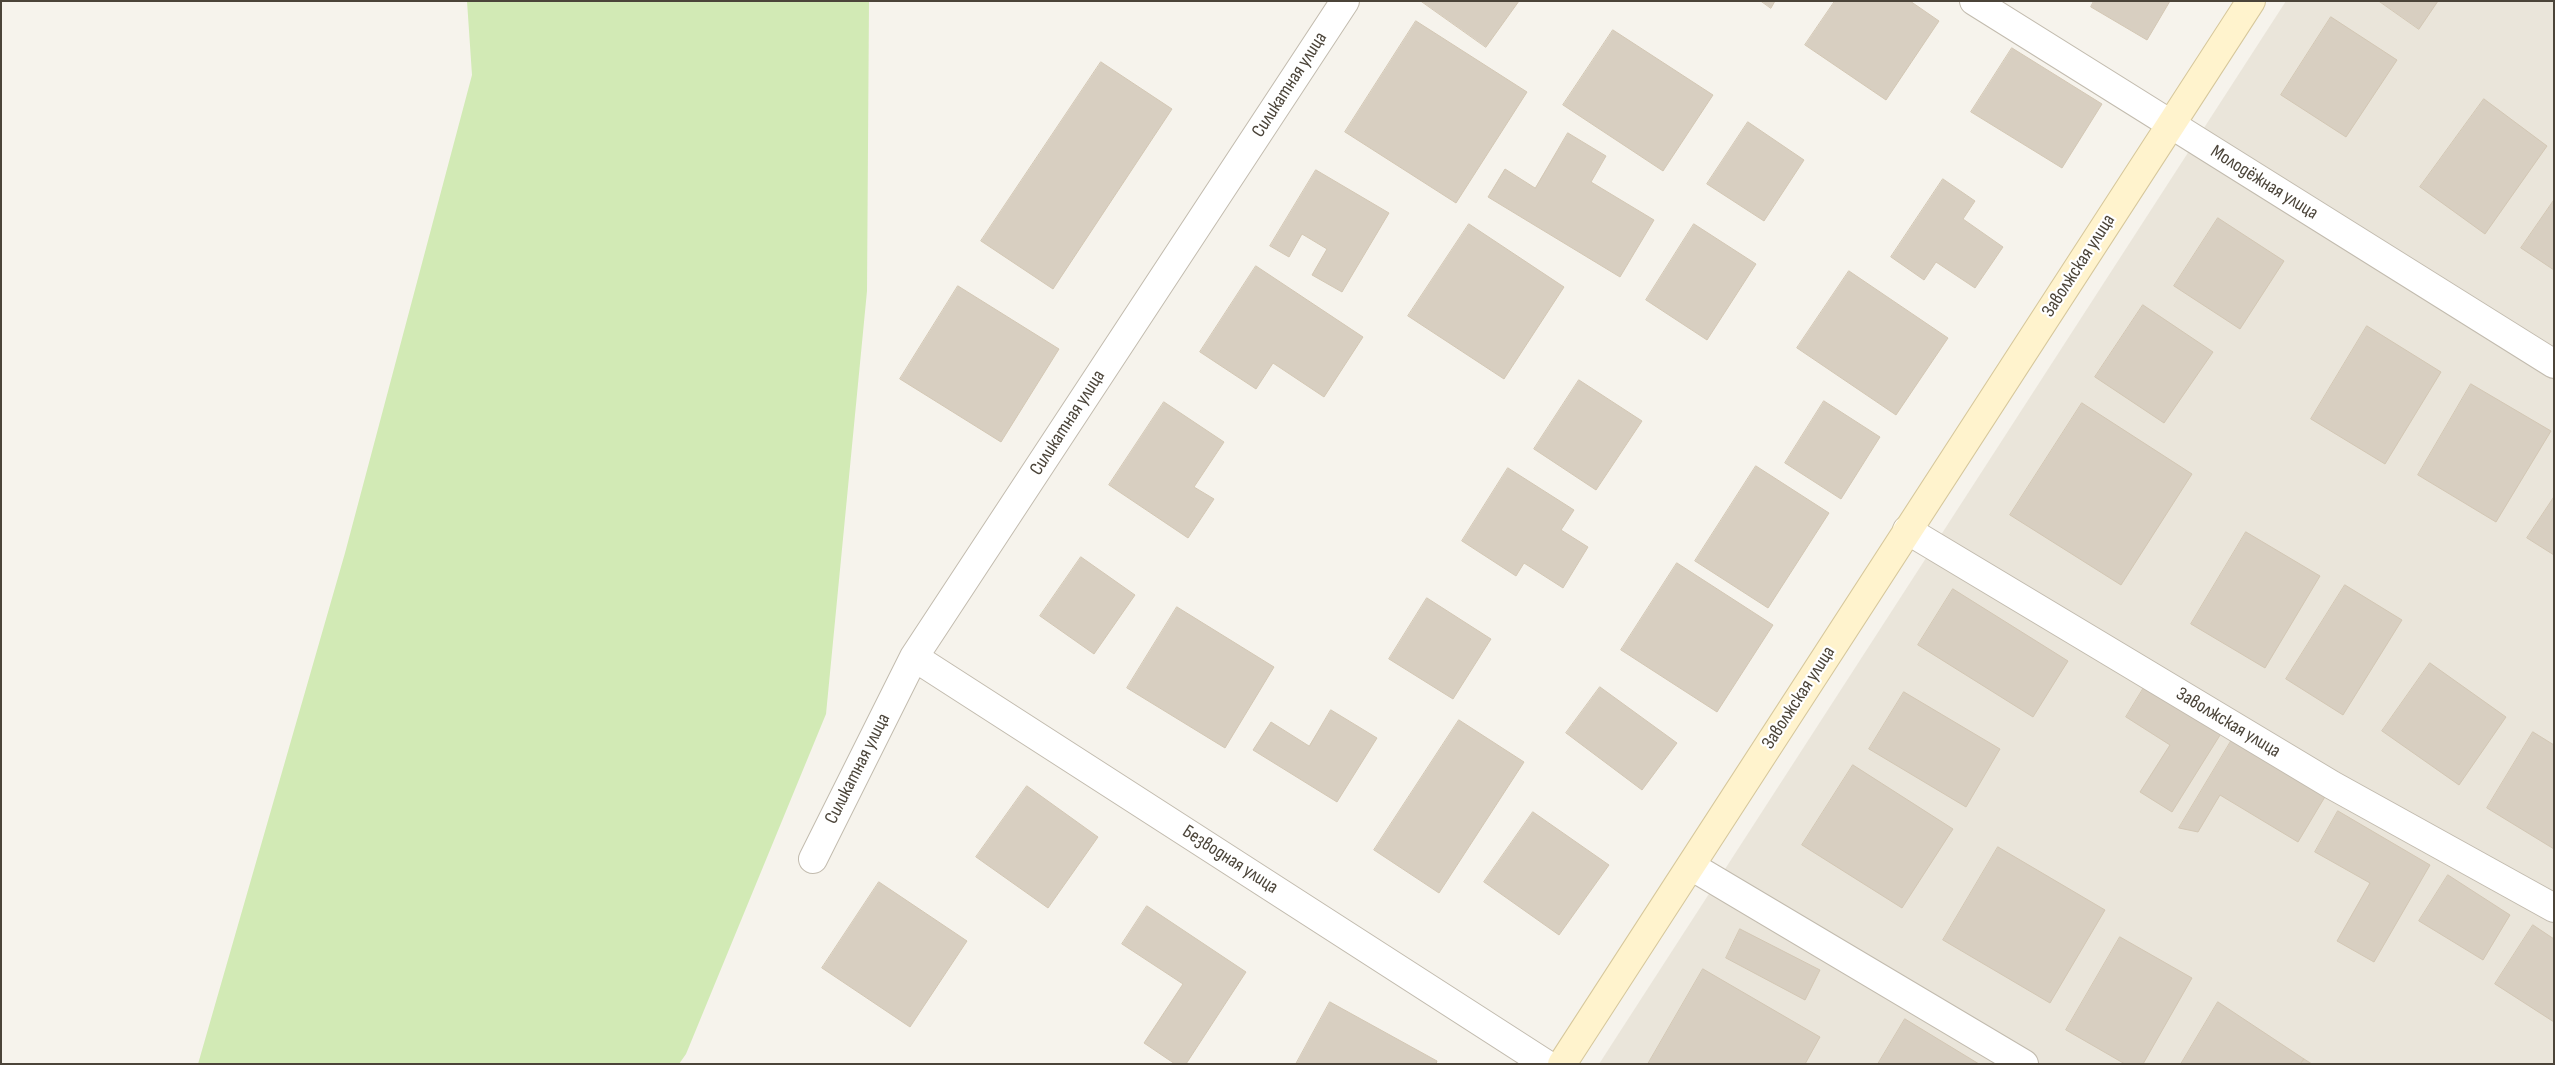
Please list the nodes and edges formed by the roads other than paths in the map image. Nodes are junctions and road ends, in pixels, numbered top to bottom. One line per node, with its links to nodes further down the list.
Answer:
1 (1345, 1): 7 (street, Силикатная улица)
2 (1974, 1): 4 (street, Молодёжная улица)
3 (2252, 1): 4 (main road, Заволжская улица)
4 (2171, 124): 5 (street, Молодёжная улица); 6 (main road, Заволжская улица)
5 (2554, 364)
6 (1907, 530): 9 (main road, Заволжская улица); 10 (street, Заволжская улица)
7 (914, 657): 8 (street, Силикатная улица); 11 (street, Безводная улица)
8 (813, 859)
9 (1691, 866): 12 (main road, Заволжская улица); 13 (street)
10 (2554, 908)
11 (1546, 1064)
12 (1562, 1064)
13 (2024, 1064)

